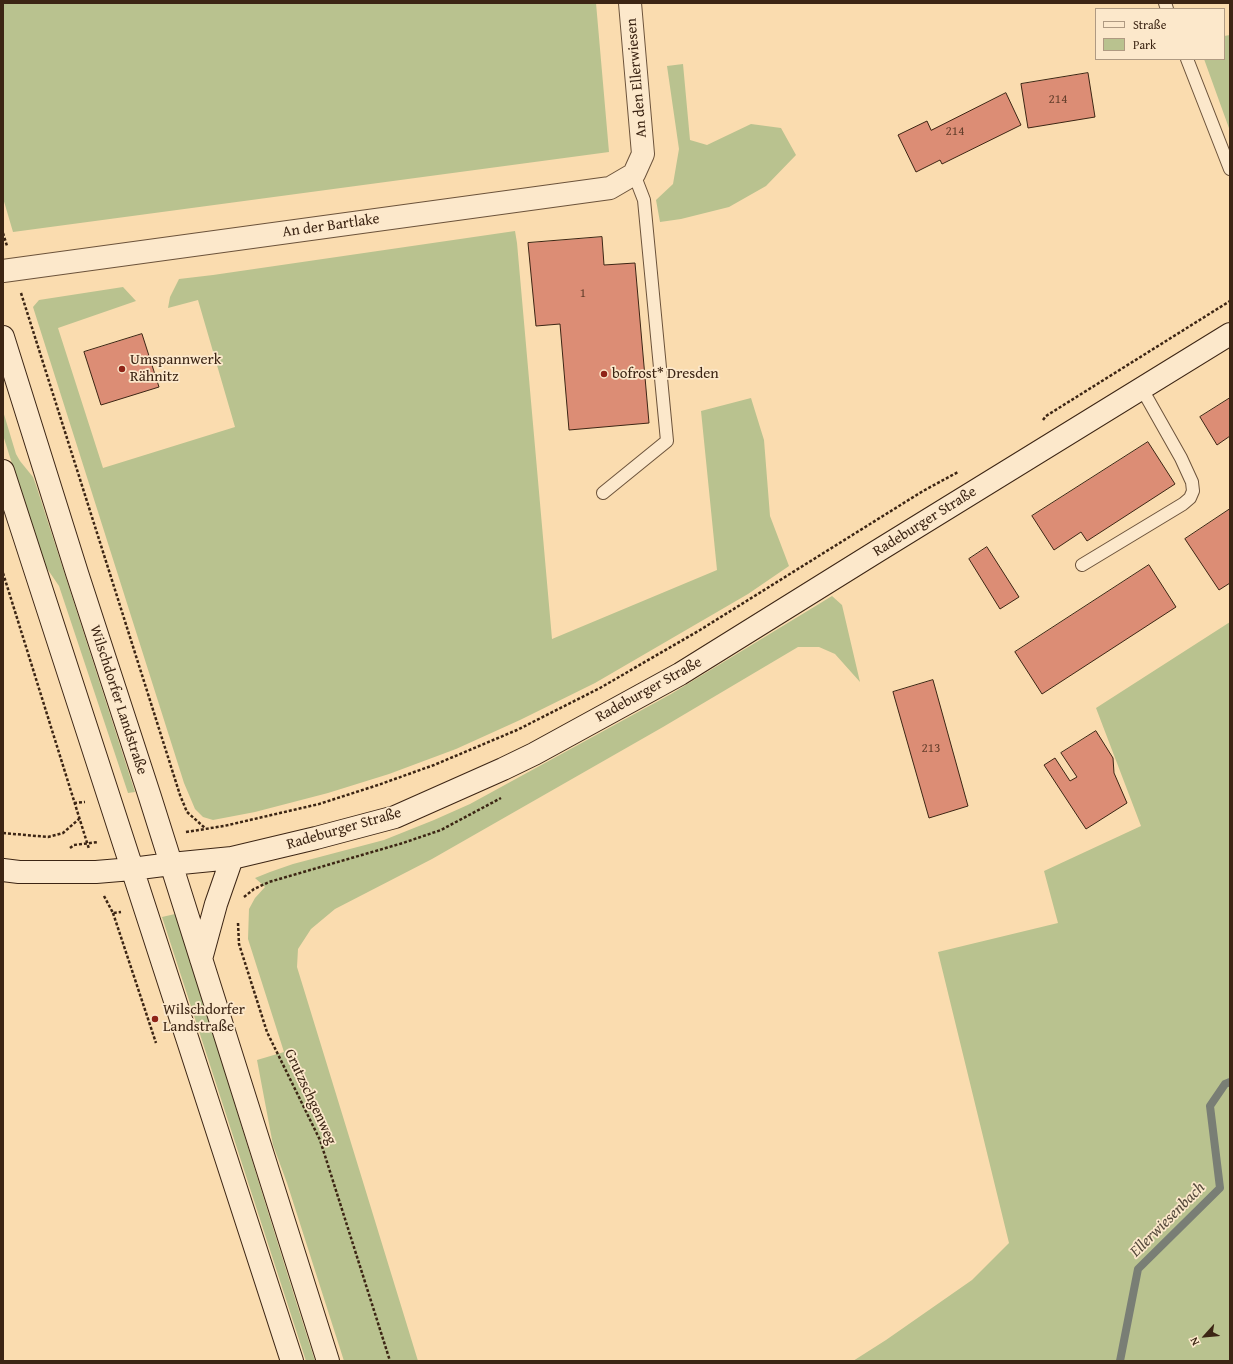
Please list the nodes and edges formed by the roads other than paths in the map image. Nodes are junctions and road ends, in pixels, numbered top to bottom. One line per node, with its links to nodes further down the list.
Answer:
1 (630, 3): 4 (main road, An den Ellerwiesen)
2 (1186, 60): 3 (lane)
3 (1230, 169)
4 (634, 174): 5 (main road, An der Bartlake); 10 (lane)
5 (8, 270)
6 (1230, 334): 8 (main road, Radeburger Straße)
7 (3, 337): 13 (main road, Wilschdorfer Landstraße)
8 (1142, 388): 11 (lane); 12 (main road, Radeburger Straße)
9 (3, 472): 14 (main road)
10 (603, 493)
11 (1082, 565)
12 (232, 858): 13 (main road, Radeburger Straße); 16 (main road)
13 (170, 864): 14 (main road, Radeburger Straße); 16 (main road, Wilschdorfer Landstraße)
14 (132, 869): 15 (main road, Radeburger Straße); 17 (main road)
15 (3, 870)
16 (201, 959): 18 (main road, Wilschdorfer Landstraße)
17 (292, 1361)
18 (328, 1361)

